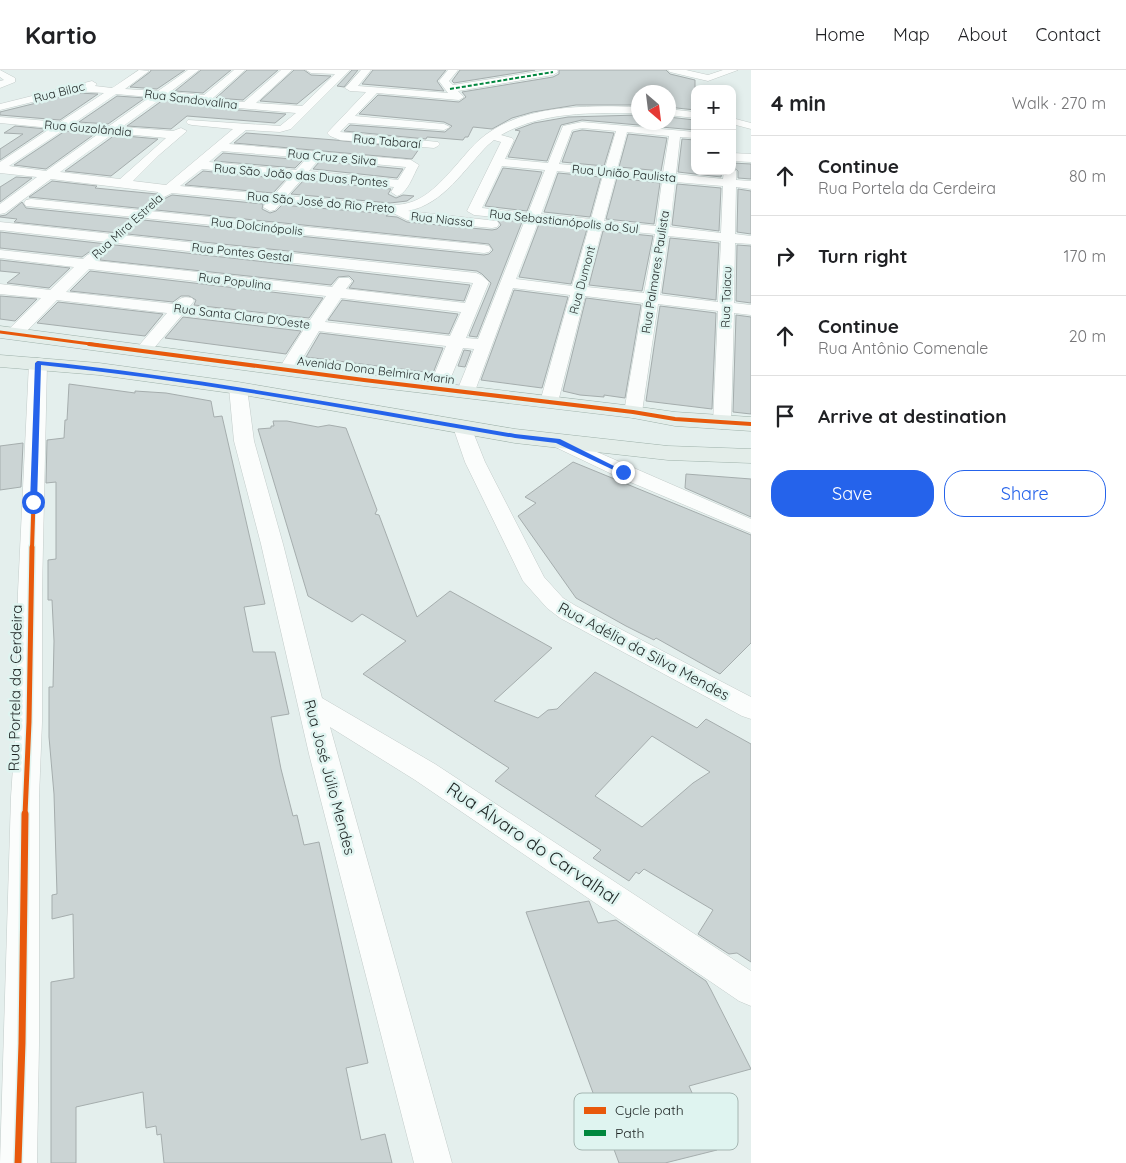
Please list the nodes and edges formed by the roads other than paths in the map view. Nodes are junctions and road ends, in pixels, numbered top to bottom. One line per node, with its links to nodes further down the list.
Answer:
1 (146, 70): 15 (street, Rua Bilac); 18 (street)
2 (194, 70): 19 (street)
3 (240, 70): 20 (street)
4 (287, 70): 21 (street)
5 (311, 70): 9 (street)
6 (453, 70): 14 (street)
7 (673, 70): 8 (street)
8 (733, 70)
9 (344, 71): 23 (street)
10 (554, 72): 14 (street)
11 (0, 73): 13 (street)
12 (366, 74): 16 (street)
13 (0, 85)
14 (447, 87): 16 (street); 29 (street)
15 (78, 88): 17 (street, Rua Bilac); 18 (street, Rua Sandovalina)
16 (374, 90): 28 (street)
17 (66, 91): 22 (street, Rua Bilac); 32 (street)
18 (116, 91): 19 (street, Rua Sandovalina); 35 (street)
19 (160, 94): 20 (street, Rua Sandovalina); 39 (street)
20 (210, 100): 21 (street, Rua Sandovalina); 33 (street)
21 (248, 105): 23 (street, Rua Sandovalina)
22 (0, 107)
23 (305, 110): 36 (street)
24 (631, 110): 44 (street, Rua São José do Rio Preto)
25 (676, 113): 26 (street)
26 (691, 115)
27 (751, 116): 31 (street)
28 (346, 119): 29 (street); 45 (street, Rua Tabaraí)
29 (449, 119): 45 (street)
30 (0, 120): 32 (street, Rua Guzolândia)
31 (736, 120)
32 (16, 122): 35 (street, Rua Guzolândia); 40 (street)
33 (192, 122): 36 (street); 43 (street)
34 (736, 122): 37 (street)
35 (64, 126): 39 (street, Rua Guzolândia); 54 (street)
36 (243, 126): 46 (street, Rua Mira Estrela)
37 (751, 126)
38 (622, 128): 41 (street); 53 (street); 55 (street, Rua Dumont)
39 (112, 130): 43 (street, Rua Guzolândia); 56 (street)
40 (0, 131)
41 (675, 133): 42 (street); 59 (street, Rua Palmares Paulista)
42 (691, 135)
43 (175, 136): 61 (street)
44 (492, 136): 48 (street, Rua São José do Rio Preto); 51 (street, Rua Sebastianópolis do Sul)
45 (434, 144): 48 (street)
46 (220, 147): 47 (street, Rua Cruz e Silva); 52 (street, Rua Mira Estrela)
47 (316, 156): 57 (street); 63 (street, Rua Cruz e Silva)
48 (471, 156): 67 (street, Rua São José do Rio Preto)
49 (736, 157): 50 (street)
50 (751, 158)
51 (497, 162): 53 (street, Rua União Paulista); 70 (street, Rua Sebastianópolis do Sul)
52 (200, 165): 57 (street, Rua São João das Duas Pontes); 64 (street, Rua Mira Estrela)
53 (553, 167): 55 (street, Rua União Paulista); 70 (street)
54 (0, 168): 56 (street, Rua São José do Rio Preto)
55 (611, 172): 59 (street, Rua União Paulista); 73 (street, Rua Dumont)
56 (51, 174): 58 (street, Rua São José do Rio Preto); 68 (street)
57 (299, 174): 63 (street, Rua São João das Duas Pontes); 65 (street)
58 (69, 176): 61 (street, Rua São José do Rio Preto); 66 (street)
59 (669, 177): 60 (street, Rua União Paulista); 75 (street, Rua Palmares Paulista)
60 (729, 177): 62 (street, Rua União Paulista); 78 (street, Rua Taiacu)
61 (124, 183): 64 (street, Rua São José do Rio Preto)
62 (751, 184)
63 (400, 188)
64 (169, 189): 65 (street, Rua São José do Rio Preto); 69 (street, Rua Mira Estrela)
65 (277, 199): 67 (street, Rua São José do Rio Preto); 72 (street)
66 (31, 203): 69 (street, Rua Dolcinópolis); 74 (street)
67 (391, 208): 71 (street, Rua Niassa); 76 (street)
68 (0, 210)
69 (140, 214): 72 (street, Rua Dolcinópolis); 77 (street, Rua Mira Estrela)
70 (534, 217): 73 (street, Rua Sebastianópolis do Sul); 86 (street)
71 (494, 224)
72 (253, 225): 76 (street, Rua Dolcinópolis); 81 (street)
73 (596, 225): 75 (street, Rua Sebastianópolis do Sul); 89 (street, Rua Dumont)
74 (0, 226): 77 (street, Rua Pontes Gestal)
75 (662, 232): 78 (street, Rua Sebastianópolis do Sul); 91 (street, Rua Palmares Paulista)
76 (372, 237): 80 (street, Rua Dolcinópolis); 84 (street)
77 (113, 238): 81 (street, Rua Pontes Gestal); 83 (street, Rua Mira Estrela)
78 (728, 238): 79 (street, Rua Sebastianópolis do Sul); 92 (street, Rua Taiacu)
79 (751, 240)
80 (484, 249)
81 (231, 251): 84 (street, Rua Pontes Gestal); 85 (street)
82 (0, 254): 83 (street, Rua Populina)
83 (85, 264): 85 (street, Rua Populina); 90 (street, Rua Mira Estrela)
84 (355, 264): 88 (street); 93 (street, Rua Pontes Gestal)
85 (207, 278): 88 (street, Rua Populina); 94 (street)
86 (508, 283): 89 (street); 99 (street)
87 (0, 289): 90 (street, Rua Santa Clara D'Oeste)
88 (336, 292): 93 (street, Rua Populina); 96 (street)
89 (579, 292): 91 (street); 107 (street, Rua Dumont)
90 (53, 295): 94 (street, Rua Santa Clara D'Oeste); 97 (street, Rua Mira Estrela)
91 (652, 299): 92 (street); 108 (street, Rua Palmares Paulista)
92 (725, 307): 95 (street); 110 (street, Rua Taiacu)
93 (471, 308): 98 (street)
94 (179, 309): 96 (street, Rua Santa Clara D'Oeste); 100 (street)
95 (751, 310)
96 (314, 325): 98 (street, Rua Santa Clara D'Oeste); 103 (street)
97 (8, 332): 100 (main road, Avenida Dona Belmira Marin)
98 (457, 342): 99 (street, Rua Santa Clara D'Oeste); 104 (street)
99 (483, 345): 106 (street)
100 (143, 350): 103 (main road, Avenida Dona Belmira Marin)
101 (0, 361): 102 (main road)
102 (38, 363): 105 (main road); 122 (street, Rua Portela da Cerdeira)
103 (287, 370): 104 (main road, Avenida Dona Belmira Marin)
104 (438, 387): 106 (main road, Avenida Dona Belmira Marin)
105 (238, 388): 112 (main road); 119 (street, Rua José Júlio Mendes)
106 (466, 391): 107 (main road, Avenida Dona Belmira Marin)
107 (549, 402): 108 (main road, Avenida Dona Belmira Marin)
108 (633, 412): 109 (main road, Avenida Dona Belmira Marin); 114 (main road)
109 (675, 419): 110 (main road, Avenida Dona Belmira Marin); 116 (main road)
110 (722, 423): 111 (main road, Avenida Dona Belmira Marin)
111 (751, 424)
112 (462, 427): 113 (main road); 120 (street, Rua Adélia da Silva Mendes)
113 (558, 441): 114 (main road); 117 (street)
114 (584, 444): 115 (main road)
115 (612, 447): 116 (main road); 117 (street)
116 (740, 456)
117 (623, 472): 118 (street)
118 (751, 527)
119 (310, 703): 121 (street, Rua Álvaro do Carvalhal); 123 (street, Rua José Júlio Mendes)
120 (751, 709)
121 (751, 990)
122 (18, 1163)
123 (433, 1163)

